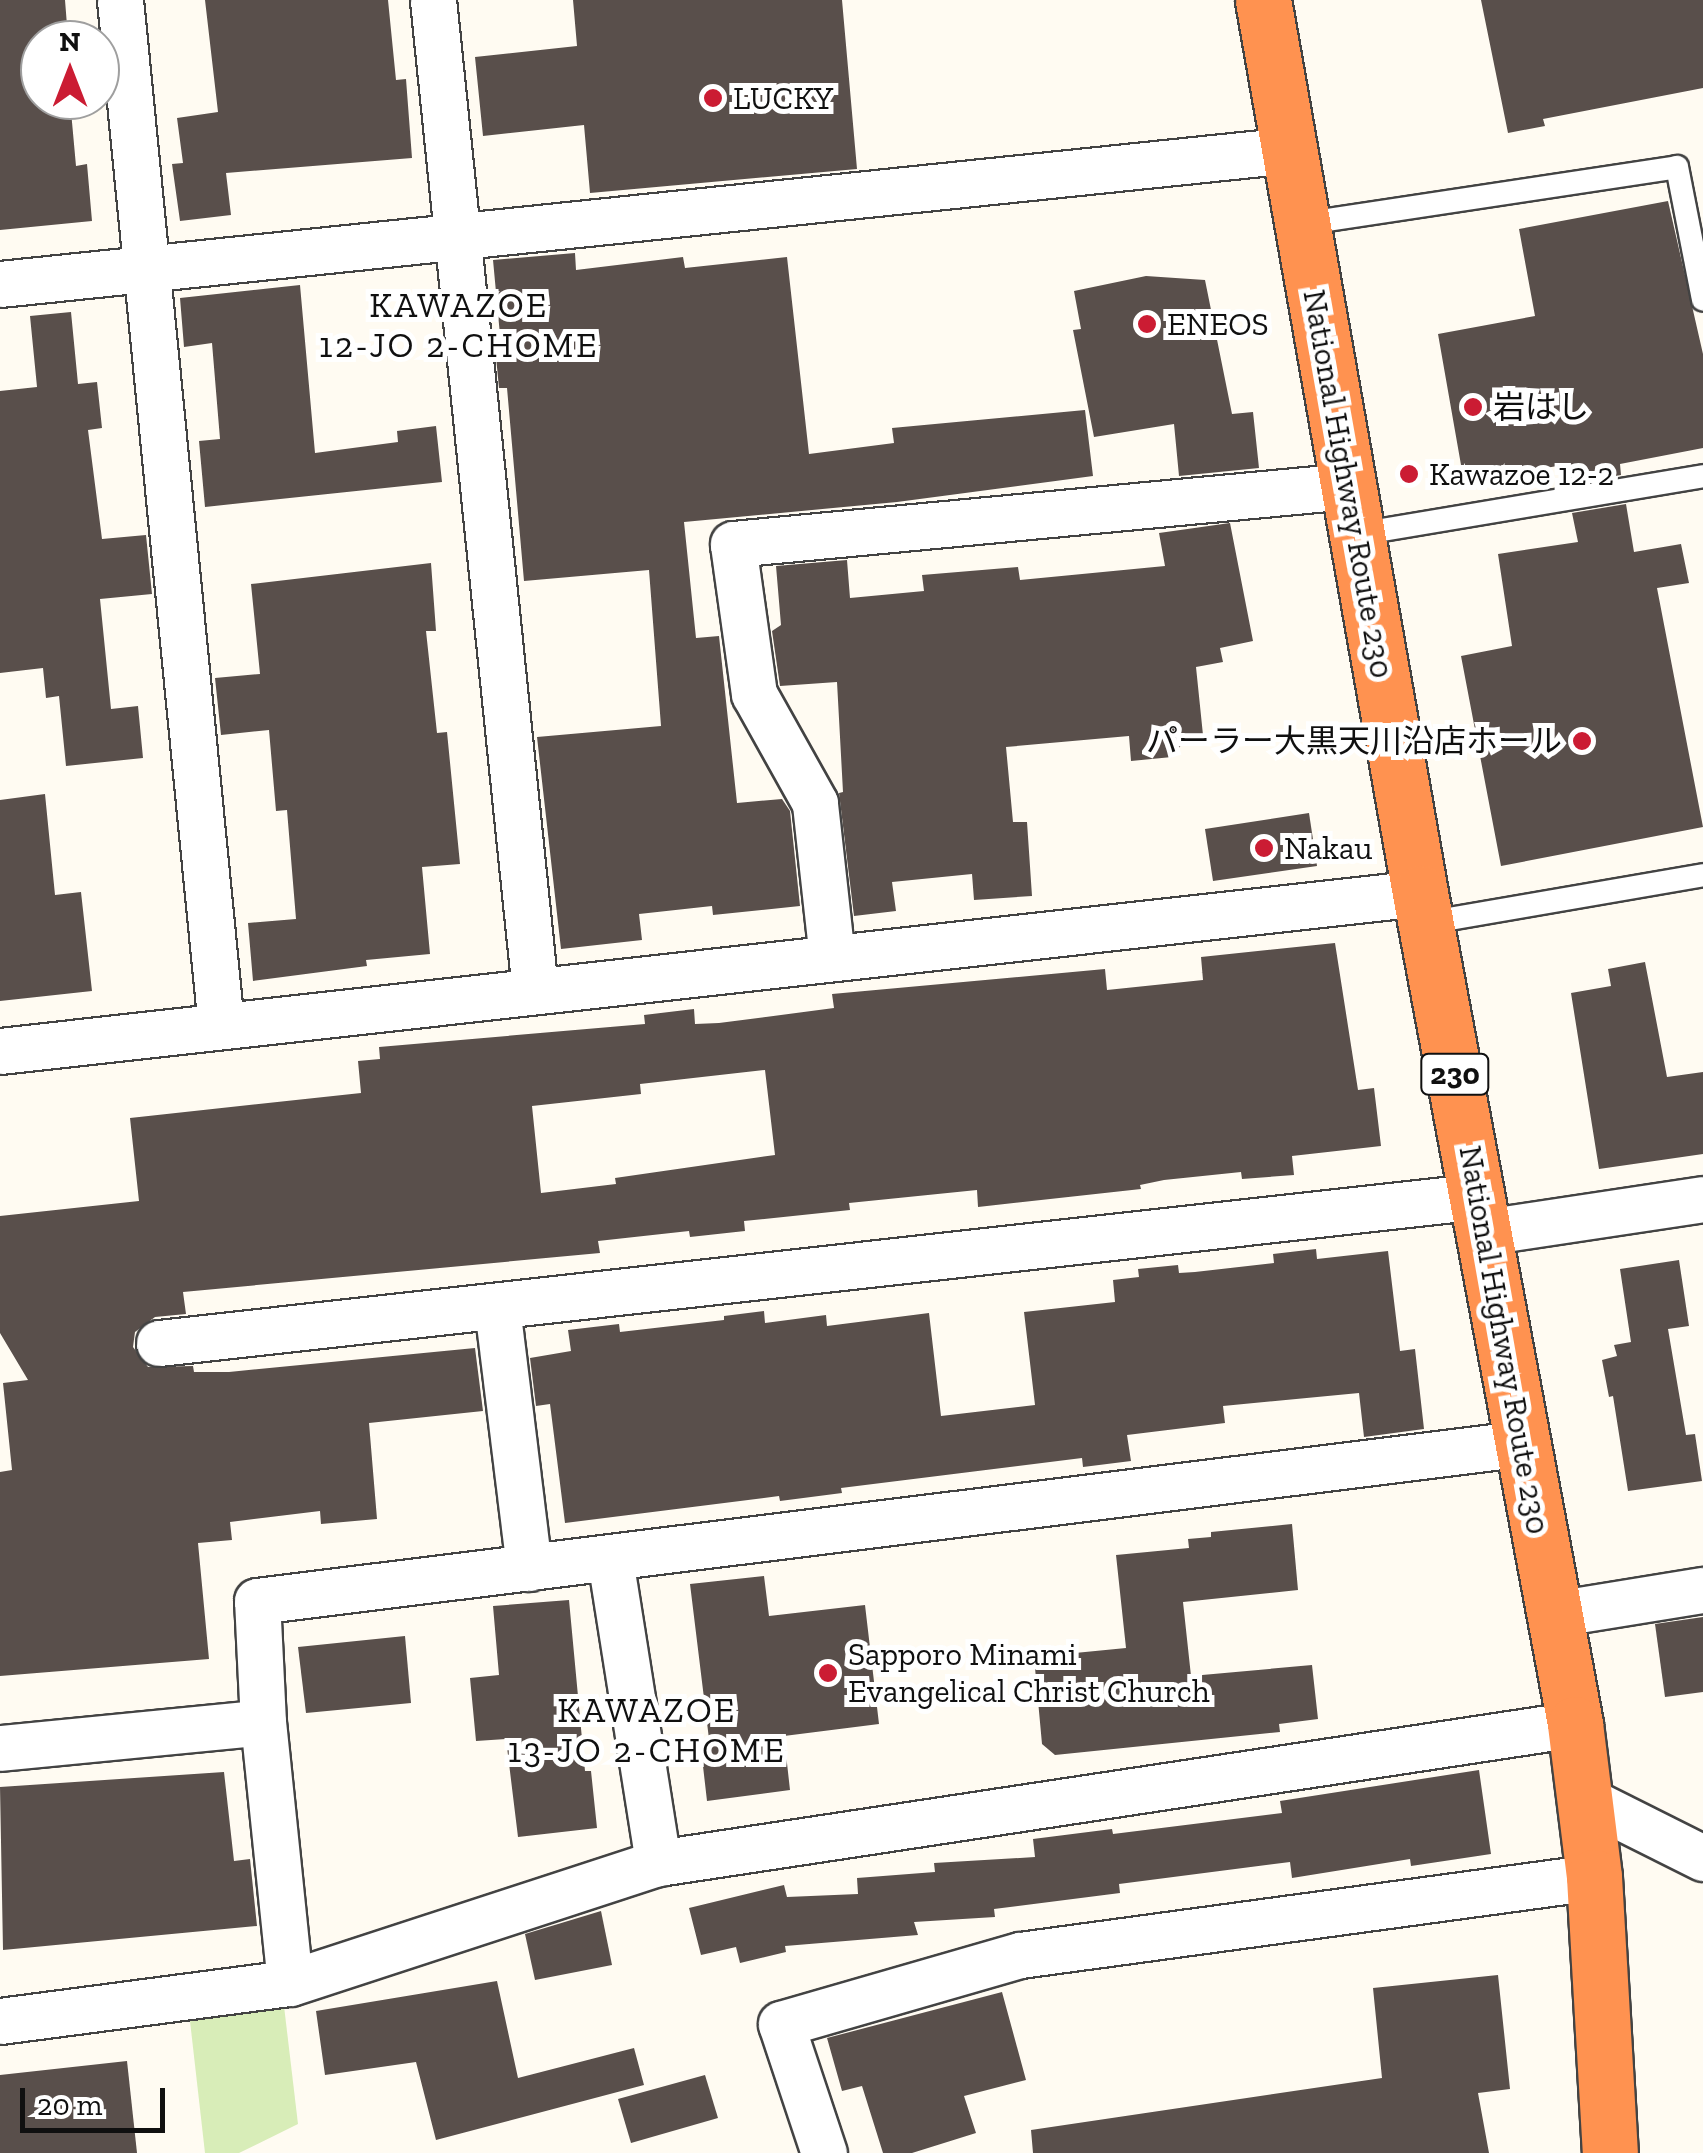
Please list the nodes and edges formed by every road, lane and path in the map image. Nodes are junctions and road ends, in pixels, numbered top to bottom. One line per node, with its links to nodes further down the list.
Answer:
1 (120, 0): 7 (street)
2 (433, 0): 6 (street)
3 (1263, 0): 4 (highway, National Highway Route 230 / 230)
4 (1289, 150): 5 (highway, National Highway Route 230 / 230); 6 (street)
5 (1301, 224): 9 (lane); 11 (highway, National Highway Route 230 / 230)
6 (454, 236): 7 (street); 15 (street)
7 (149, 270): 8 (street); 16 (street)
8 (0, 284)
9 (1703, 298)
10 (1703, 476): 11 (lane)
11 (1353, 510): 13 (highway, National Highway Route 230 / 230); 14 (street)
12 (1703, 875): 13 (lane)
13 (1423, 908): 14 (street); 19 (highway, National Highway Route 230 / 230)
14 (832, 958): 15 (street)
15 (535, 992): 16 (street)
16 (221, 1026): 17 (street)
17 (0, 1052)
18 (1703, 1199): 19 (street)
19 (1482, 1214): 20 (street); 22 (highway, National Highway Route 230 / 230)
20 (497, 1307): 21 (street); 24 (street)
21 (160, 1342)
22 (1524, 1443): 23 (street); 26 (highway, National Highway Route 230 / 230)
23 (610, 1558): 24 (street); 32 (street)
24 (529, 1568): 27 (street)
25 (1703, 1590): 26 (street)
26 (1554, 1614): 28 (highway, National Highway Route 230 / 230)
27 (264, 1722): 29 (street); 34 (street)
28 (1574, 1724): 30 (highway, National Highway Route 230 / 230); 32 (street)
29 (0, 1748)
30 (1585, 1799): 31 (street); 33 (highway, National Highway Route 230 / 230)
31 (1703, 1858)
32 (658, 1863): 34 (street)
33 (1594, 1878): 36 (street); 37 (highway, National Highway Route 230 / 230)
34 (290, 1982): 35 (street)
35 (0, 2021)
36 (824, 2153)
37 (1610, 2153)

